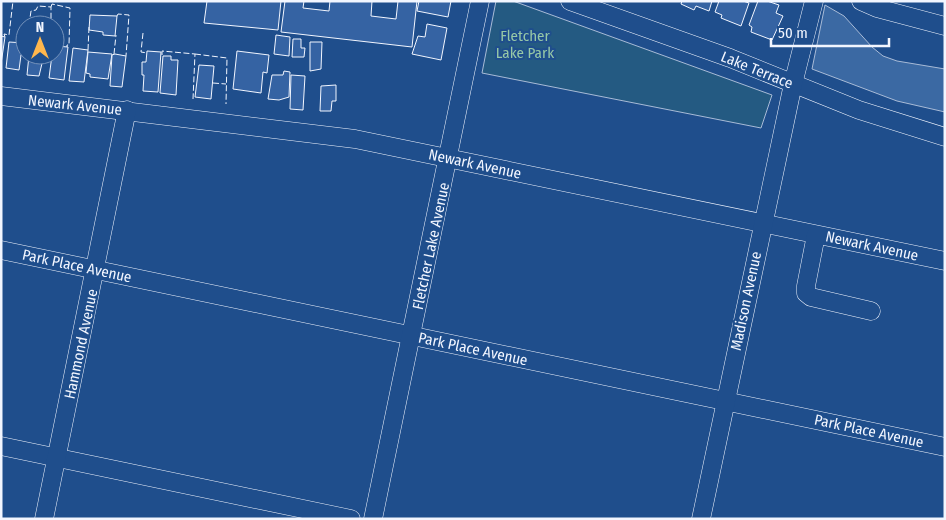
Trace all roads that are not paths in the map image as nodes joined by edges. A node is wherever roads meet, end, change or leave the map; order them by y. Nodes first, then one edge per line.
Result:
1 (480, 1) edge
2 (570, 1) edge
3 (814, 1) edge
4 (861, 1) edge
5 (945, 26) edge
6 (793, 84) junction
7 (1, 96) edge
8 (127, 110) junction
9 (945, 137) edge
10 (449, 158) junction
11 (763, 224) junction
12 (816, 235) junction
13 (1, 250) edge
14 (945, 261) edge
15 (96, 270) junction
16 (872, 311) dead end
17 (412, 336) junction
18 (725, 401) junction
19 (1, 446) edge
20 (945, 447) edge
21 (57, 457) junction
22 (44, 519) edge
23 (351, 519) edge
24 (373, 519) edge
25 (701, 519) edge

1 - 10 street, Fletcher Lake Avenue
2 - 6 street, Lake Terrace
3 - 6 street, Madison Avenue
4 - 5 street
6 - 9 street, Lake Terrace
6 - 11 street, Madison Avenue
7 - 8 street, Newark Avenue
8 - 10 street, Newark Avenue
8 - 15 street, Hammond Avenue
10 - 11 street, Newark Avenue
10 - 17 street, Fletcher Lake Avenue
11 - 12 street, Newark Avenue
11 - 18 street, Madison Avenue
12 - 14 street, Newark Avenue
12 - 16 street
13 - 15 street, Park Place Avenue
15 - 17 street, Park Place Avenue
15 - 21 street, Hammond Avenue
17 - 18 street, Park Place Avenue
17 - 24 street, Fletcher Lake Avenue
18 - 20 street, Park Place Avenue
18 - 25 street, Madison Avenue
19 - 21 street
21 - 22 street, Hammond Avenue
21 - 23 street

